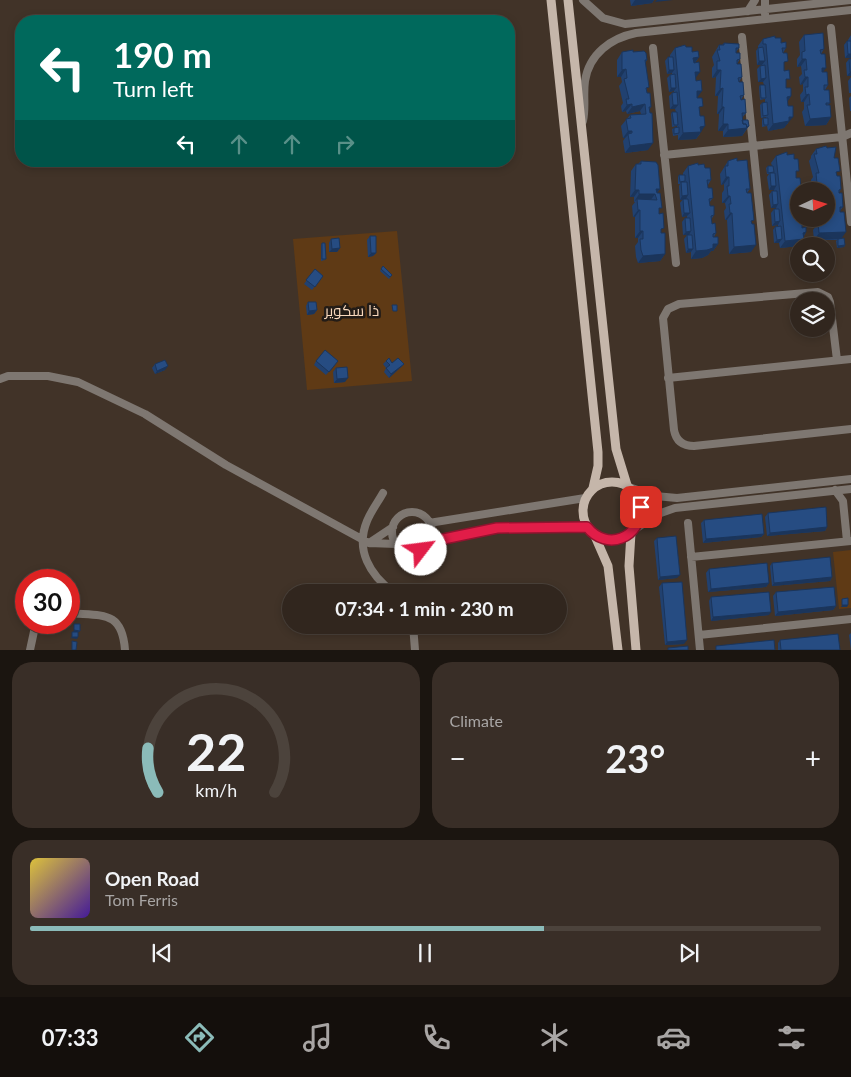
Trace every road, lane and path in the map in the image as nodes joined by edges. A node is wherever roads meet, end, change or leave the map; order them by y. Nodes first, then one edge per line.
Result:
1 (552, 0) edge
2 (568, 0) edge
3 (583, 0) edge
4 (755, 0) edge
5 (765, 0) edge
6 (851, 0) edge
7 (766, 9) junction
8 (851, 10) edge
9 (748, 11) junction
10 (720, 23) junction
11 (831, 28) dead end
12 (742, 37) dead end
13 (653, 48) dead end
14 (581, 128) junction
15 (851, 133) edge
16 (842, 137) junction
17 (851, 140) edge
18 (753, 146) junction
19 (664, 155) junction
20 (851, 222) edge
21 (764, 254) dead end
22 (676, 263) dead end
23 (851, 359) edge
24 (837, 360) junction
25 (668, 378) junction
26 (0, 379) edge
27 (851, 429) edge
28 (851, 479) edge
29 (628, 486) junction
30 (593, 488) junction
31 (851, 489) edge
32 (835, 490) junction
33 (383, 493) dead end
34 (586, 498) junction
35 (429, 523) junction
36 (688, 523) dead end
37 (393, 527) junction
38 (590, 530) junction
39 (632, 532) junction
40 (849, 541) edge
41 (366, 542) junction
42 (429, 542) junction
43 (396, 544) junction
44 (691, 558) junction
45 (383, 584) edge
46 (80, 614) edge
47 (851, 619) edge
48 (31, 634) edge
49 (33, 634) edge
50 (414, 634) edge
51 (699, 635) junction
52 (30, 649) edge
53 (123, 650) edge
54 (415, 650) edge
55 (618, 650) edge
56 (636, 650) edge
57 (700, 650) edge

1 - 30 main road
2 - 14 main road
3 - 9 street
4 - 9 street
5 - 7 street
6 - 7 street
7 - 9 street
7 - 10 street
8 - 10 street
10 - 14 street
11 - 16 street
12 - 18 street
13 - 19 street
14 - 29 main road
15 - 16 street
16 - 17 street
16 - 18 street
16 - 20 street
18 - 19 street
18 - 21 street
19 - 22 street
23 - 24 street
24 - 25 street
24 - 25 street
25 - 27 street
26 - 41 street
28 - 29 street
29 - 30 main road
29 - 39 main road
30 - 34 main road
31 - 32 street
32 - 39 street
32 - 40 street
33 - 41 street
34 - 35 street
34 - 38 main road
35 - 37 street
35 - 42 street
36 - 44 street
37 - 41 street
37 - 43 street
38 - 39 main road
38 - 42 street
38 - 55 main road
39 - 56 main road
40 - 44 street
41 - 43 street
41 - 45 street
42 - 43 street
44 - 51 street
46 - 53 street
47 - 51 street
48 - 52 street
49 - 52 street
50 - 54 street
51 - 57 street

